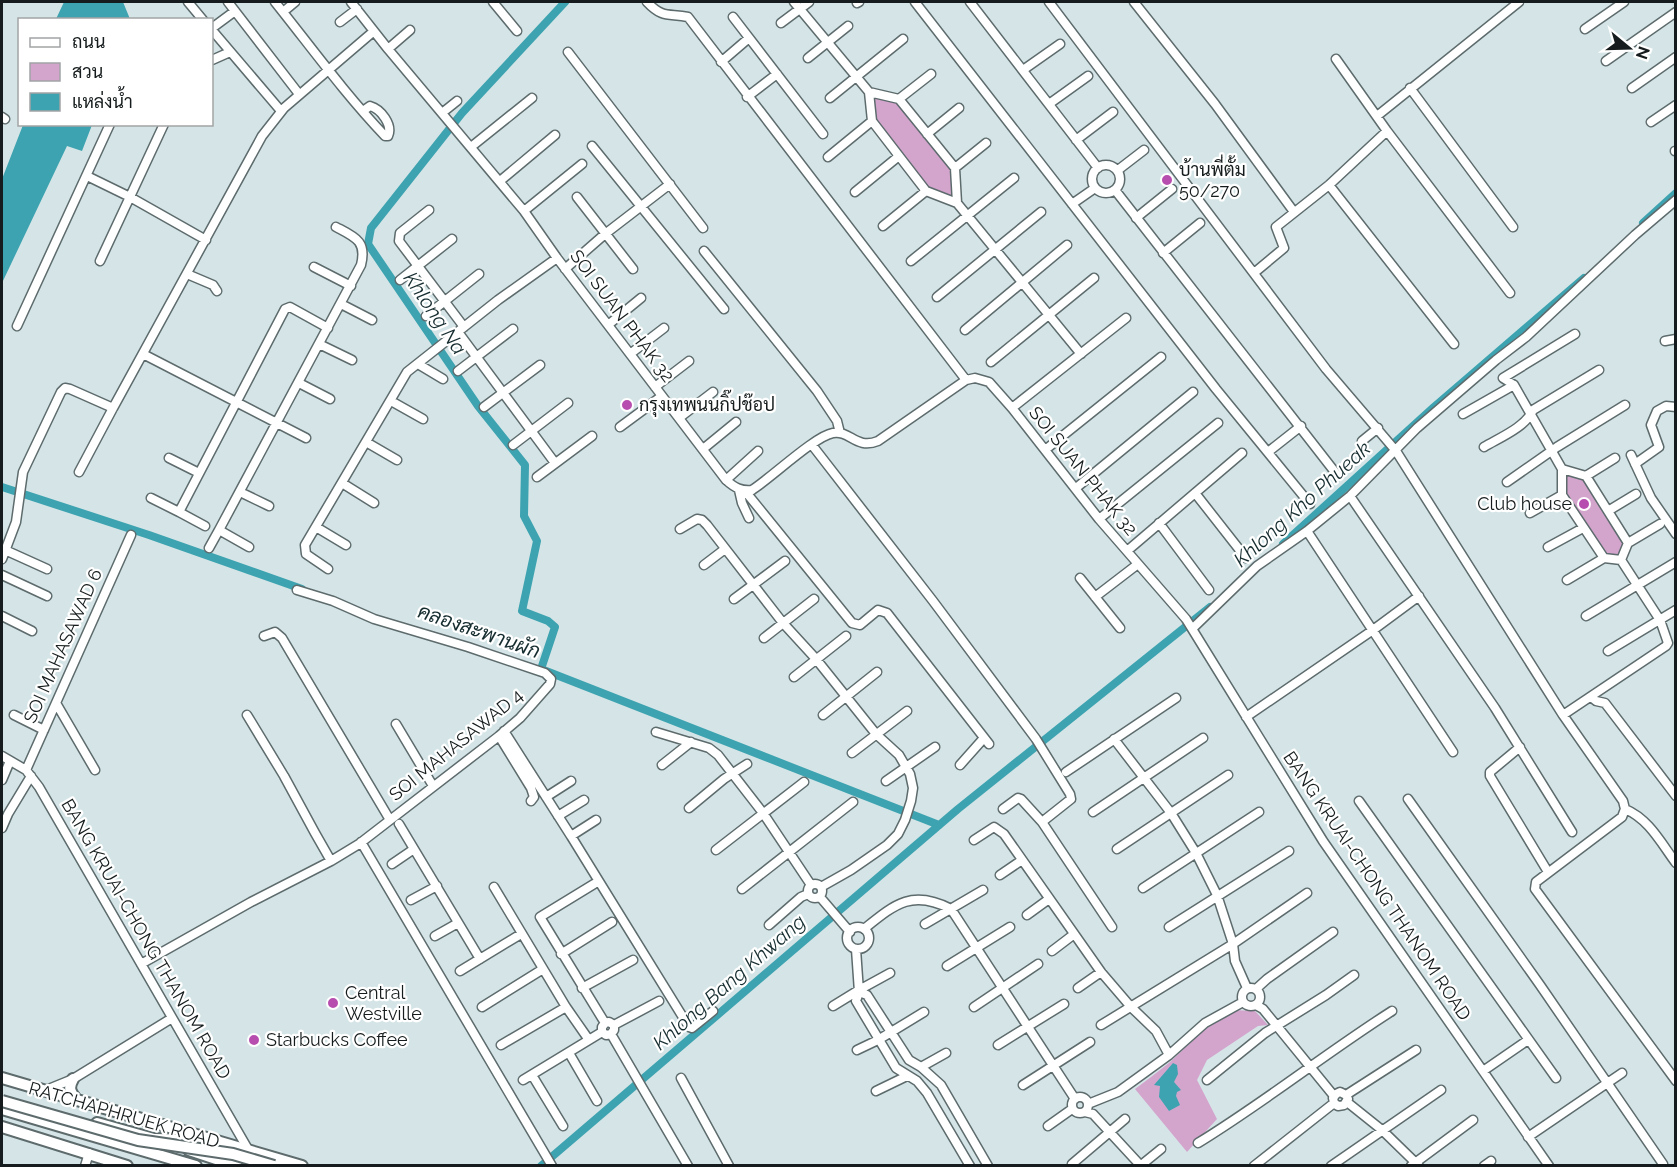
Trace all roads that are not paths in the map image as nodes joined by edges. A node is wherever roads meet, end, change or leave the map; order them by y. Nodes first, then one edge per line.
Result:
1 (188, 2) edge
2 (228, 2) edge
3 (275, 2) edge
4 (295, 2) edge
5 (493, 2) edge
6 (647, 2) edge
7 (808, 2) edge
8 (915, 2) edge
9 (970, 2) edge
10 (1050, 2) edge
11 (1134, 2) edge
12 (1519, 2) edge
13 (1624, 2) edge
14 (354, 5) edge
15 (797, 5) edge
16 (235, 11) junction
17 (283, 12) junction
18 (1676, 12) edge
19 (733, 17) dead end
20 (201, 18) edge
21 (340, 22) dead end
22 (781, 23) dead end
23 (848, 26) dead end
24 (213, 28) edge
25 (1585, 29) dead end
26 (213, 30) edge
27 (410, 30) dead end
28 (374, 31) junction
29 (517, 31) dead end
30 (749, 38) junction
31 (903, 39) dead end
32 (828, 42) junction
33 (1060, 44) dead end
34 (388, 49) junction
35 (230, 52) junction
36 (568, 52) dead end
37 (1676, 57) edge
38 (808, 58) dead end
39 (1336, 59) dead end
40 (213, 60) edge
41 (1606, 61) dead end
42 (720, 62) junction
43 (328, 69) junction
44 (1023, 70) junction
45 (777, 74) junction
46 (931, 74) dead end
47 (1088, 76) dead end
48 (856, 77) junction
49 (1410, 88) junction
50 (1632, 88) dead end
51 (869, 92) junction
52 (299, 94) junction
53 (747, 97) junction
54 (532, 98) dead end
55 (830, 98) dead end
56 (899, 99) junction
57 (457, 101) dead end
58 (1049, 104) junction
59 (1676, 105) edge
60 (959, 108) dead end
61 (280, 111) junction
62 (363, 111) dead end
63 (1113, 112) dead end
64 (442, 113) junction
65 (1377, 116) junction
66 (872, 121) junction
67 (1651, 122) dead end
68 (109, 126) edge
69 (163, 126) edge
70 (1387, 130) junction
71 (823, 134) dead end
72 (927, 134) junction
73 (555, 135) dead end
74 (1076, 140) junction
75 (986, 143) dead end
76 (592, 146) dead end
77 (471, 147) junction
78 (1144, 150) dead end
79 (899, 156) junction
80 (828, 157) dead end
81 (582, 165) dead end
82 (955, 168) junction
83 (1098, 168) junction
84 (1118, 170) junction
85 (87, 176) junction
86 (1014, 178) dead end
87 (500, 181) junction
88 (670, 184) junction
89 (1329, 185) junction
90 (1095, 188) junction
91 (1172, 189) dead end
92 (1115, 190) junction
93 (926, 191) junction
94 (855, 192) dead end
95 (130, 197) junction
96 (578, 197) dead end
97 (1676, 200) edge
98 (957, 203) junction
99 (1072, 204) junction
100 (641, 206) junction
101 (429, 210) dead end
102 (524, 211) junction
103 (1041, 212) dead end
104 (1294, 212) junction
105 (967, 216) junction
106 (1136, 218) junction
107 (1200, 223) dead end
108 (883, 226) dead end
109 (1513, 226) dead end
110 (336, 227) dead end
111 (704, 228) dead end
112 (605, 234) junction
113 (452, 239) dead end
114 (206, 240) junction
115 (1067, 245) dead end
116 (996, 250) junction
117 (704, 251) dead end
118 (1163, 253) junction
119 (557, 258) junction
120 (100, 261) dead end
121 (911, 261) dead end
122 (418, 266) junction
123 (314, 267) dead end
124 (565, 268) junction
125 (633, 269) dead end
126 (1254, 273) junction
127 (187, 274) junction
128 (479, 274) dead end
129 (1094, 278) dead end
130 (399, 280) dead end
131 (1023, 282) junction
132 (351, 286) junction
133 (217, 291) dead end
134 (1510, 293) dead end
135 (937, 297) dead end
136 (641, 298) dead end
137 (444, 302) junction
138 (341, 304) junction
139 (724, 309) dead end
140 (1049, 315) junction
141 (426, 316) dead end
142 (1126, 318) dead end
143 (372, 320) dead end
144 (608, 325) junction
145 (17, 326) dead end
146 (328, 328) junction
147 (664, 328) dead end
148 (513, 329) dead end
149 (461, 330) junction
150 (965, 330) dead end
151 (1575, 334) dead end
152 (1676, 339) edge
153 (1665, 341) dead end
154 (319, 344) junction
155 (1454, 344) dead end
156 (143, 354) junction
157 (630, 354) junction
158 (1081, 354) junction
159 (476, 357) junction
160 (1161, 357) dead end
161 (352, 360) dead end
162 (689, 361) dead end
163 (991, 362) dead end
164 (418, 364) junction
165 (540, 365) dead end
166 (1599, 370) dead end
167 (458, 371) dead end
168 (443, 379) dead end
169 (966, 380) junction
170 (299, 383) junction
171 (1514, 385) junction
172 (655, 387) junction
173 (713, 392) dead end
174 (1193, 392) dead end
175 (503, 393) junction
176 (662, 396) junction
177 (330, 399) dead end
178 (391, 401) junction
179 (236, 402) junction
180 (568, 403) dead end
181 (1625, 405) dead end
182 (484, 407) dead end
183 (1676, 407) edge
184 (113, 408) junction
185 (1012, 408) junction
186 (1463, 414) dead end
187 (1531, 415) junction
188 (423, 418) dead end
189 (679, 418) junction
190 (736, 422) dead end
191 (278, 423) junction
192 (1218, 423) dead end
193 (1301, 426) junction
194 (620, 428) dead end
195 (1378, 428) junction
196 (531, 431) junction
197 (840, 433) junction
198 (592, 436) dead end
199 (306, 438) dead end
200 (1362, 441) dead end
201 (366, 442) junction
202 (513, 445) dead end
203 (812, 445) junction
204 (1393, 447) junction
205 (1484, 447) dead end
206 (703, 449) junction
207 (1045, 450) junction
208 (758, 451) dead end
209 (1268, 452) junction
210 (1552, 452) junction
211 (1242, 453) dead end
212 (1631, 456) dead end
213 (169, 458) dead end
214 (1615, 458) dead end
215 (397, 460) dead end
216 (555, 463) junction
217 (1635, 464) junction
218 (1562, 469) junction
219 (79, 472) dead end
220 (199, 473) junction
221 (1338, 476) dead end
222 (1586, 476) junction
223 (537, 477) dead end
224 (726, 480) junction
225 (1507, 482) dead end
226 (342, 483) junction
227 (1076, 488) junction
228 (742, 490) junction
229 (240, 492) junction
230 (1195, 493) junction
231 (1636, 494) dead end
232 (1562, 495) junction
233 (1350, 496) junction
234 (151, 498) dead end
235 (374, 503) dead end
236 (1310, 504) dead end
237 (269, 506) dead end
238 (1608, 511) junction
239 (179, 512) junction
240 (1530, 513) dead end
241 (749, 519) dead end
242 (1099, 519) junction
243 (1159, 524) junction
244 (1660, 524) dead end
245 (205, 526) dead end
246 (316, 527) junction
247 (1583, 528) junction
248 (680, 529) dead end
249 (219, 530) junction
250 (1307, 531) junction
251 (1676, 534) edge
252 (131, 535) dead end
253 (1628, 543) junction
254 (346, 545) dead end
255 (249, 547) dead end
256 (1548, 547) dead end
257 (209, 548) dead end
258 (725, 549) junction
259 (1127, 551) junction
260 (3, 554) edge
261 (1246, 558) dead end
262 (1604, 558) junction
263 (1620, 560) junction
264 (785, 561) dead end
265 (1676, 562) edge
266 (1138, 564) junction
267 (704, 565) dead end
268 (47, 569) dead end
269 (328, 569) dead end
270 (2, 575) edge
271 (1080, 578) dead end
272 (1567, 580) dead end
273 (753, 585) junction
274 (1638, 585) junction
275 (297, 590) dead end
276 (1209, 590) dead end
277 (47, 596) dead end
278 (1419, 596) junction
279 (1095, 597) junction
280 (814, 598) dead end
281 (734, 599) dead end
282 (1676, 610) edge
283 (2, 616) edge
284 (1586, 616) dead end
285 (1660, 620) junction
286 (783, 623) junction
287 (1190, 624) junction
288 (1120, 628) dead end
289 (1373, 630) junction
290 (32, 631) dead end
291 (264, 636) dead end
292 (846, 636) dead end
293 (764, 638) dead end
294 (1608, 651) dead end
295 (816, 659) junction
296 (878, 672) dead end
297 (794, 677) dead end
298 (845, 697) junction
299 (1591, 697) junction
300 (1176, 698) dead end
301 (56, 703) junction
302 (907, 711) dead end
303 (14, 714) dead end
304 (247, 715) dead end
305 (824, 715) dead end
306 (1563, 715) junction
307 (1246, 717) junction
308 (396, 724) dead end
309 (44, 730) junction
310 (656, 732) dead end
311 (502, 734) junction
312 (876, 734) junction
313 (1203, 738) dead end
314 (1114, 739) junction
315 (691, 742) junction
316 (934, 747) dead end
317 (1520, 747) junction
318 (1453, 752) dead end
319 (852, 753) dead end
320 (2, 756) edge
321 (10, 761) junction
322 (747, 764) dead end
323 (662, 765) dead end
324 (960, 765) dead end
325 (907, 768) junction
326 (95, 770) dead end
327 (1066, 772) dead end
328 (28, 773) junction
329 (732, 774) junction
330 (1228, 775) dead end
331 (1144, 778) junction
332 (2, 780) edge
333 (571, 781) dead end
334 (886, 781) dead end
335 (804, 782) dead end
336 (433, 786) junction
337 (1676, 796) edge
338 (546, 797) junction
339 (584, 800) dead end
340 (1408, 800) dead end
341 (531, 801) dead end
342 (1359, 801) dead end
343 (854, 802) dead end
344 (689, 808) dead end
345 (1003, 809) dead end
346 (1625, 809) junction
347 (1093, 812) dead end
348 (1259, 812) dead end
349 (763, 813) junction
350 (1171, 813) junction
351 (558, 816) junction
352 (596, 820) dead end
353 (394, 822) junction
354 (1042, 822) junction
355 (2, 828) edge
356 (1572, 832) dead end
357 (571, 836) junction
358 (974, 840) dead end
359 (361, 842) junction
360 (414, 849) junction
361 (1117, 849) dead end
362 (716, 850) dead end
363 (789, 850) junction
364 (1289, 851) dead end
365 (1196, 853) junction
366 (1022, 860) junction
367 (332, 861) junction
368 (1676, 863) edge
369 (392, 864) dead end
370 (1548, 872) junction
371 (1000, 875) dead end
372 (594, 884) dead end
373 (437, 886) junction
374 (494, 887) dead end
375 (821, 887) junction
376 (1143, 888) dead end
377 (742, 889) dead end
378 (809, 890) junction
379 (983, 890) dead end
380 (1307, 893) dead end
381 (1217, 895) junction
382 (820, 897) junction
383 (1048, 899) junction
384 (411, 900) dead end
385 (951, 909) junction
386 (1027, 915) dead end
387 (612, 922) dead end
388 (458, 923) junction
389 (925, 924) dead end
390 (769, 925) dead end
391 (1010, 927) dead end
392 (1112, 927) dead end
393 (1168, 927) dead end
394 (864, 929) junction
395 (850, 932) junction
396 (1333, 932) dead end
397 (521, 934) junction
398 (1073, 935) junction
399 (435, 936) dead end
400 (1233, 944) junction
401 (856, 949) junction
402 (976, 950) junction
403 (1052, 951) dead end
404 (561, 954) junction
405 (480, 959) junction
406 (633, 960) dead end
407 (141, 964) junction
408 (1038, 964) dead end
409 (947, 966) dead end
410 (543, 969) junction
411 (460, 970) dead end
412 (1101, 972) junction
413 (890, 974) dead end
414 (1354, 975) dead end
415 (582, 988) junction
416 (1002, 988) junction
417 (1078, 988) dead end
418 (1251, 989) junction
419 (859, 991) junction
420 (659, 1001) dead end
421 (1243, 1002) junction
422 (1064, 1004) dead end
423 (1256, 1005) junction
424 (482, 1006) dead end
425 (566, 1006) junction
426 (833, 1006) dead end
427 (1131, 1006) junction
428 (974, 1007) dead end
429 (713, 1011) dead end
430 (1392, 1011) dead end
431 (924, 1012) dead end
432 (172, 1018) junction
433 (1101, 1025) dead end
434 (1276, 1025) junction
435 (1028, 1027) junction
436 (608, 1029) junction
437 (891, 1033) junction
438 (589, 1040) junction
439 (878, 1040) junction
440 (1528, 1040) junction
441 (1090, 1042) dead end
442 (501, 1045) dead end
443 (998, 1045) dead end
444 (857, 1050) dead end
445 (1416, 1050) dead end
446 (568, 1053) junction
447 (946, 1053) dead end
448 (1169, 1054) junction
449 (1053, 1066) junction
450 (921, 1067) junction
451 (1310, 1067) junction
452 (1483, 1071) junction
453 (1622, 1073) dead end
454 (532, 1075) junction
455 (907, 1076) junction
456 (2, 1078) edge
457 (73, 1078) junction
458 (681, 1078) dead end
459 (1556, 1078) dead end
460 (523, 1080) dead end
461 (1208, 1080) dead end
462 (1676, 1081) edge
463 (1607, 1083) junction
464 (1023, 1085) dead end
465 (46, 1090) junction
466 (1441, 1090) dead end
467 (876, 1091) dead end
468 (2, 1096) edge
469 (1075, 1098) junction
470 (1347, 1098) junction
471 (77, 1099) junction
472 (1334, 1100) junction
473 (2, 1101) edge
474 (597, 1101) dead end
475 (1087, 1108) junction
476 (2, 1109) edge
477 (1072, 1109) junction
478 (2, 1114) edge
479 (1125, 1119) dead end
480 (1473, 1120) dead end
481 (563, 1126) dead end
482 (1048, 1126) dead end
483 (3, 1130) edge
484 (1382, 1130) junction
485 (1109, 1133) junction
486 (1528, 1137) junction
487 (154, 1139) junction
488 (214, 1140) junction
489 (1198, 1143) dead end
490 (1161, 1149) dead end
491 (249, 1150) junction
492 (89, 1153) junction
493 (1072, 1164) edge
494 (1416, 1164) edge
495 (1664, 1164) edge
496 (124, 1165) edge
497 (1140, 1165) edge
498 (85, 1166) edge
499 (181, 1166) edge
500 (196, 1166) edge
501 (237, 1166) edge
502 (274, 1166) edge
503 (302, 1166) edge
504 (552, 1166) edge
505 (688, 1166) edge
506 (729, 1166) edge
507 (970, 1166) edge
508 (988, 1166) edge
509 (1254, 1166) edge
510 (1331, 1166) edge
511 (1549, 1166) edge

1 - 20 street
2 - 16 street
3 - 17 street
4 - 17 street
5 - 29 street
6 - 42 street
7 - 15 street
8 - 99 street
9 - 44 street
10 - 126 street
11 - 104 street
12 - 49 street
13 - 25 street
14 - 21 street
14 - 28 street, SOI SUAN PHAK 32
15 - 22 street
15 - 32 street
16 - 24 street
16 - 52 street
17 - 43 street
18 - 41 street
19 - 30 street
23 - 32 street
26 - 35 street
27 - 34 street
28 - 34 street, SOI SUAN PHAK 32
28 - 43 street
30 - 42 street
30 - 45 street
31 - 48 street
32 - 38 street
32 - 48 street
33 - 44 street
34 - 64 street, SOI SUAN PHAK 32
35 - 40 street
35 - 61 street
36 - 88 street
37 - 50 street
39 - 65 street
42 - 53 street
43 - 52 street
43 - 62 street
44 - 58 street
45 - 53 street
45 - 71 street
46 - 56 street
47 - 58 street
48 - 51 street
48 - 55 street
49 - 65 street
49 - 109 street
51 - 56 street
51 - 66 street
52 - 61 street
53 - 169 street
54 - 77 street
56 - 72 street
57 - 64 street
58 - 74 street
59 - 67 street
60 - 72 street
61 - 114 street
63 - 74 street
64 - 77 street, SOI SUAN PHAK 32
65 - 70 street
66 - 79 street
66 - 80 street
68 - 85 street
69 - 95 street
70 - 89 street
70 - 134 street
72 - 82 street
73 - 87 street
74 - 83 street
75 - 82 street
76 - 100 street
77 - 87 street, SOI SUAN PHAK 32
78 - 84 street
79 - 93 street
79 - 94 street
81 - 102 street
82 - 98 street
83 - 84 street
83 - 90 street
84 - 92 street
85 - 95 street
85 - 145 street
86 - 105 street
87 - 102 street, SOI SUAN PHAK 32
88 - 100 street
88 - 111 street
89 - 104 street
89 - 155 street
90 - 92 street
90 - 99 street
91 - 106 street
92 - 106 street
93 - 98 street
93 - 108 street
95 - 114 street
95 - 120 street
96 - 112 street
97 - 204 street
98 - 105 street
99 - 209 street
100 - 112 street
100 - 139 street
101 - 122 street
102 - 119 street, SOI SUAN PHAK 32
103 - 116 street
104 - 126 street
105 - 116 street
105 - 121 street
106 - 118 street
107 - 118 street
110 - 132 street
112 - 124 street
112 - 125 street
113 - 122 street
114 - 127 street
115 - 131 street
116 - 131 street
116 - 135 street
117 - 197 street
118 - 193 street
119 - 124 street, SOI SUAN PHAK 32
119 - 149 street
122 - 130 street
122 - 137 street
123 - 132 street
124 - 144 street, SOI SUAN PHAK 32
126 - 195 street
127 - 133 street
127 - 156 street
128 - 137 street
129 - 140 street
131 - 140 street
131 - 150 street
132 - 138 street
136 - 144 street
137 - 141 street
137 - 149 street
138 - 143 street
138 - 146 street
140 - 158 street
140 - 163 street
142 - 158 street
144 - 157 street, SOI SUAN PHAK 32
146 - 154 street
146 - 179 street
147 - 157 street
148 - 159 street
149 - 159 street
149 - 164 street
151 - 171 street
152 - 153 street
154 - 161 street
154 - 170 street
156 - 179 street
156 - 184 street
157 - 172 street, SOI SUAN PHAK 32
158 - 185 street
159 - 167 street
159 - 175 street
160 - 207 street
162 - 172 street
164 - 168 street
164 - 178 street
165 - 175 street
166 - 187 street
169 - 185 street, SOI SUAN PHAK 32
169 - 197 street
170 - 177 street
170 - 191 street
171 - 186 street
171 - 187 street
172 - 176 street, SOI SUAN PHAK 32
173 - 189 street
174 - 227 street
175 - 182 street
175 - 196 street
176 - 189 street, SOI SUAN PHAK 32
176 - 194 street
178 - 188 street
178 - 201 street
179 - 191 street
179 - 220 street
180 - 196 street
181 - 210 street
183 - 217 street
184 - 219 street
184 - 260 street
185 - 207 street, SOI SUAN PHAK 32
187 - 205 street
187 - 210 street
189 - 206 street, SOI SUAN PHAK 32
190 - 206 street
191 - 199 street
191 - 229 street
192 - 242 street
193 - 209 street
193 - 221 street
195 - 200 street
195 - 204 street
196 - 202 street
196 - 216 street
197 - 203 street
198 - 216 street
201 - 215 street
201 - 226 street
203 - 228 street
203 - 354 street
204 - 233 street
204 - 306 street
206 - 224 street, SOI SUAN PHAK 32
207 - 227 street, SOI SUAN PHAK 32
208 - 224 street
209 - 236 street
210 - 218 street
210 - 225 street
211 - 230 street
212 - 217 street
213 - 220 street
214 - 222 street
216 - 223 street
217 - 251 street
218 - 222 street
218 - 232 street
220 - 239 street
222 - 238 street
224 - 228 street, SOI SUAN PHAK 32
226 - 235 street
226 - 246 street
227 - 242 street, SOI SUAN PHAK 32
228 - 241 street
228 - 324 street, SOI SUAN PHAK 32
229 - 237 street
229 - 249 street
230 - 243 street
230 - 261 street
231 - 238 street
232 - 240 street
232 - 247 street
233 - 250 street
233 - 278 street
234 - 239 street
238 - 253 street
239 - 245 street
242 - 259 street, SOI SUAN PHAK 32
243 - 259 street
243 - 276 street
244 - 253 street
246 - 254 street
246 - 269 street
247 - 256 street
247 - 262 street
248 - 258 street
249 - 255 street
249 - 257 street
250 - 287 street
250 - 289 street
252 - 301 street, SOI MAHASAWAD 6
253 - 263 street
258 - 267 street
258 - 273 street
259 - 266 street, SOI SUAN PHAK 32
260 - 268 street
262 - 263 street
262 - 272 street
263 - 274 street
264 - 273 street
265 - 274 street
266 - 279 street
266 - 287 street, SOI SUAN PHAK 32
270 - 277 street
271 - 279 street
273 - 281 street
273 - 286 street
274 - 284 street
274 - 285 street
275 - 311 street, SOI MAHASAWAD 4
278 - 289 street
278 - 317 street
279 - 288 street
280 - 286 street
282 - 285 street
283 - 290 street
285 - 294 street
285 - 299 street
286 - 293 street
286 - 295 street
287 - 307 street, BANG KRUAI-CHONG THANOM ROAD
289 - 307 street
289 - 318 street
291 - 353 street
292 - 295 street
295 - 297 street
295 - 298 street
296 - 298 street
298 - 305 street
298 - 312 street
299 - 306 street
299 - 337 street
300 - 314 street
301 - 309 street, SOI MAHASAWAD 6
301 - 326 street
302 - 312 street
303 - 309 street
304 - 367 street
306 - 346 street
307 - 452 street, BANG KRUAI-CHONG THANOM ROAD
308 - 336 street
309 - 328 street, SOI MAHASAWAD 6
310 - 315 street
311 - 336 street, SOI MAHASAWAD 4
311 - 338 street
311 - 341 street
312 - 319 street
312 - 325 street
313 - 331 street
314 - 327 street
314 - 331 street
315 - 323 street
315 - 329 street
316 - 325 street
317 - 356 street
317 - 370 street
320 - 321 street
321 - 328 street
321 - 332 street
322 - 329 street
325 - 334 street
325 - 375 street
328 - 355 street, SOI MAHASAWAD 6
328 - 407 street, BANG KRUAI-CHONG THANOM ROAD
329 - 344 street
329 - 349 street
330 - 350 street
331 - 347 street
331 - 350 street
333 - 338 street
335 - 349 street
336 - 353 street, SOI MAHASAWAD 4
338 - 351 street
339 - 351 street
340 - 463 street
342 - 440 street
343 - 363 street
345 - 354 street
346 - 368 street
346 - 370 street
348 - 365 street
349 - 362 street
349 - 363 street
350 - 361 street
350 - 365 street
351 - 357 street
352 - 357 street
353 - 359 street, SOI MAHASAWAD 4
353 - 360 street
354 - 392 street
357 - 429 street
358 - 366 street
359 - 367 street, SOI MAHASAWAD 4
359 - 504 street
360 - 369 street
360 - 373 street
363 - 377 street
363 - 378 street
364 - 381 street
365 - 376 street
365 - 381 street
366 - 371 street
366 - 383 street
367 - 407 street, SOI MAHASAWAD 4
370 - 462 street
372 - 404 street
373 - 384 street
373 - 388 street
374 - 397 street
375 - 378 street
375 - 382 street
378 - 382 street
378 - 390 street
379 - 385 street
380 - 400 street
381 - 393 street
381 - 400 street
382 - 395 street
383 - 386 street
383 - 398 street
385 - 389 street
385 - 394 street
385 - 402 street
387 - 404 street
388 - 399 street
388 - 405 street
391 - 402 street
394 - 395 street
394 - 401 street
395 - 401 street
396 - 418 street
397 - 405 street
397 - 410 street
398 - 403 street
398 - 412 street
400 - 418 street
400 - 427 street
401 - 419 street
402 - 409 street
402 - 416 street
404 - 415 street
405 - 411 street
406 - 415 street
407 - 432 street, BANG KRUAI-CHONG THANOM ROAD
408 - 416 street
410 - 424 street
410 - 425 street
412 - 417 street
412 - 427 street
413 - 419 street
414 - 434 street
415 - 436 street
416 - 428 street
416 - 435 street
418 - 421 street
418 - 423 street
419 - 426 street
419 - 437 street
419 - 439 street
420 - 436 street
421 - 423 street
421 - 448 street
422 - 435 street
423 - 434 street
425 - 438 street
425 - 442 street
427 - 433 street
427 - 448 street
430 - 451 street
431 - 437 street
432 - 457 street
432 - 491 street, BANG KRUAI-CHONG THANOM ROAD
434 - 451 street
434 - 461 street
435 - 443 street
435 - 449 street
436 - 438 street
436 - 505 street
437 - 439 street
437 - 450 street
438 - 446 street
439 - 444 street
439 - 455 street
440 - 452 street
440 - 459 street
441 - 449 street
445 - 470 street
446 - 454 street
446 - 474 street
447 - 450 street
448 - 475 street
449 - 464 street
449 - 469 street
450 - 508 street
451 - 472 street
451 - 489 street
452 - 486 street, BANG KRUAI-CHONG THANOM ROAD
453 - 463 street
454 - 460 street
454 - 481 street
455 - 467 street
455 - 507 street
456 - 465 main road
457 - 465 street
457 - 471 main road
458 - 506 street
463 - 486 street
463 - 495 street
465 - 471 main road
466 - 484 street
468 - 487 main road, RATCHAPHRUEK ROAD
469 - 475 street
469 - 477 street
470 - 472 street
470 - 484 street
471 - 488 main road
472 - 509 street
473 - 502 main road, bridge
475 - 477 street
475 - 485 street
476 - 500 main road
477 - 482 street
478 - 499 main road, RATCHAPHRUEK ROAD
479 - 485 street
480 - 494 street
483 - 492 main road
484 - 494 street
484 - 510 street
485 - 493 street
485 - 497 street
486 - 511 street, BANG KRUAI-CHONG THANOM ROAD
487 - 488 main road
487 - 501 main road, RATCHAPHRUEK ROAD
488 - 491 main road
490 - 497 street
491 - 503 main road
492 - 496 main road
492 - 498 street

